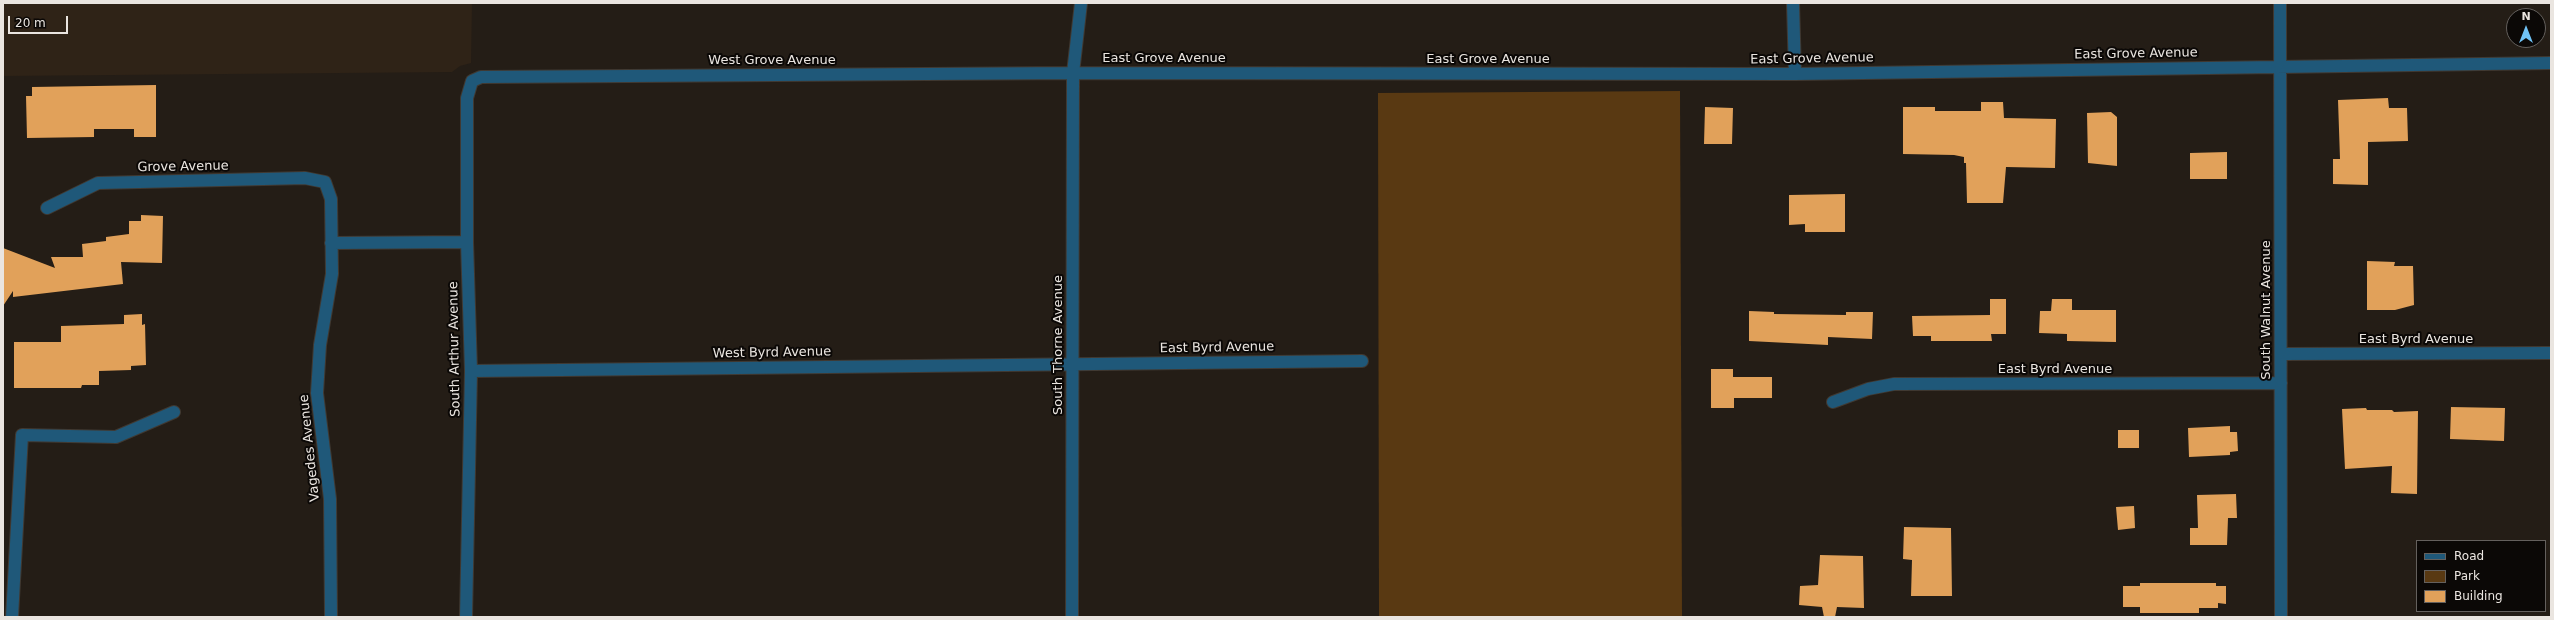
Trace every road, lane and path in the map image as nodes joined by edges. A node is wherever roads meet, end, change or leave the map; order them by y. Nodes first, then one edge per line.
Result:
1 (1081, 3) edge
2 (1793, 3) edge
3 (2280, 3) edge
4 (2551, 63) edge
5 (2280, 66) junction
6 (1073, 73) junction
7 (1795, 74) junction
8 (472, 81) joint
9 (325, 182) joint
10 (47, 208) dead end
11 (467, 242) junction
12 (331, 243) junction
13 (2281, 354) junction
14 (2551, 354) edge
15 (1362, 361) dead end
16 (1073, 364) junction
17 (471, 371) junction
18 (2281, 383) junction
19 (1833, 402) dead end
20 (174, 412) dead end
21 (12, 617) edge
22 (331, 617) edge
23 (466, 617) edge
24 (1072, 617) edge
25 (2281, 617) edge

1 - 6 street, South Thorne Avenue
2 - 7 street
3 - 5 street, South Walnut Avenue
4 - 5 street, East Grove Avenue
5 - 7 street, East Grove Avenue
5 - 13 street, South Walnut Avenue
6 - 7 street, East Grove Avenue
6 - 8 street, West Grove Avenue
6 - 16 street, South Thorne Avenue
8 - 11 street, South Arthur Avenue
9 - 10 street, Grove Avenue
9 - 12 street, Vagedes Avenue
11 - 12 street
11 - 17 street, South Arthur Avenue
12 - 22 street, Vagedes Avenue
13 - 14 street, East Byrd Avenue
13 - 18 street, South Walnut Avenue
15 - 16 street, East Byrd Avenue
16 - 17 street, West Byrd Avenue
16 - 24 street, South Thorne Avenue
17 - 23 street, South Arthur Avenue
18 - 19 street, East Byrd Avenue
18 - 25 street, South Walnut Avenue
20 - 21 street

